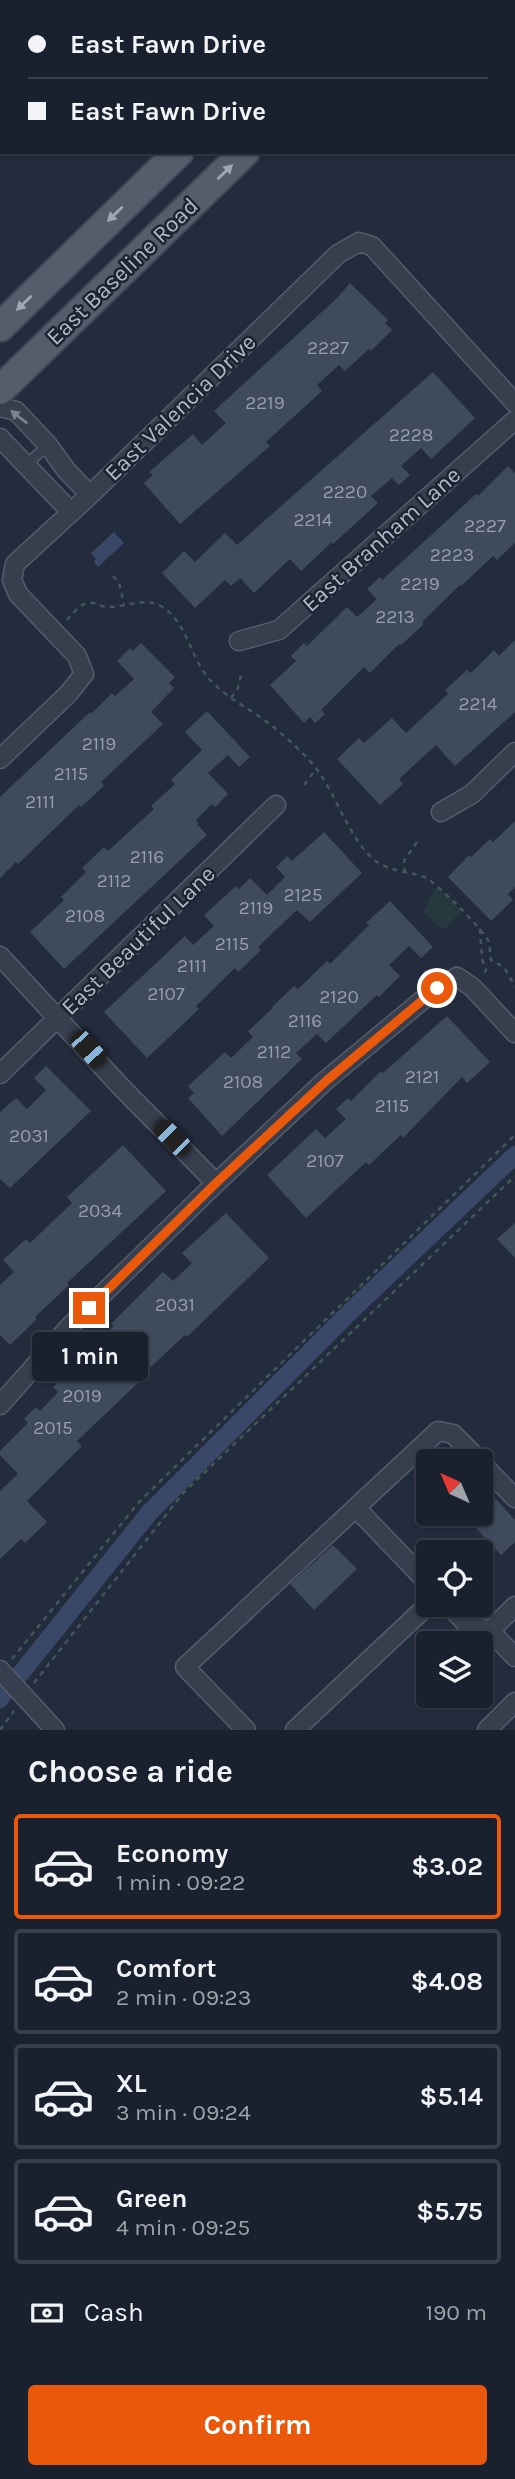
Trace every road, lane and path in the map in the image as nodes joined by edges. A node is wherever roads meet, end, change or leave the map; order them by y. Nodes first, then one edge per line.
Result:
1 (177, 154) edge
2 (243, 154) edge
3 (0, 327) edge
4 (0, 390) edge
5 (515, 403) edge
6 (0, 407) edge
7 (515, 420) edge
8 (0, 438) edge
9 (48, 445) junction
10 (26, 465) junction
11 (90, 495) junction
12 (71, 512) junction
13 (113, 576) dead end
14 (124, 604) junction
15 (55, 633) junction
16 (239, 641) dead end
17 (240, 676) dead end
18 (230, 698) junction
19 (515, 752) edge
20 (0, 759) edge
21 (316, 769) junction
22 (304, 785) dead end
23 (276, 805) dead end
24 (441, 813) dead end
25 (419, 839) dead end
26 (405, 873) junction
27 (480, 929) junction
28 (0, 956) edge
29 (482, 976) dead end
30 (515, 987) edge
31 (58, 1017) junction
32 (515, 1033) edge
33 (0, 1074) edge
34 (515, 1135) edge
35 (515, 1176) edge
36 (216, 1183) junction
37 (0, 1405) edge
38 (419, 1449) edge
39 (467, 1449) edge
40 (416, 1452) edge
41 (494, 1476) edge
42 (515, 1498) edge
43 (356, 1508) junction
44 (416, 1570) edge
45 (515, 1606) edge
46 (416, 1616) edge
47 (460, 1617) edge
48 (490, 1631) joint
49 (493, 1634) edge
50 (515, 1657) edge
51 (2, 1673) edge
52 (22, 1693) junction
53 (515, 1702) edge
54 (0, 1730) edge
55 (55, 1730) edge
56 (246, 1730) edge
57 (295, 1730) edge
58 (486, 1730) edge

1 -> 3 main road, East Baseline Road
4 -> 2 main road, East Baseline Road
5 - 11 street, East Valencia Drive
9 -> 6 street
7 - 16 street, East Branham Lane
8 - 10 street
9 - 10 lane
9 - 11 street
10 - 12 street
11 - 12 street, East Valencia Drive
12 - 15 street, East Valencia Drive
13 - 14 path
14 - 15 path
14 - 18 path
15 - 20 street
17 - 18 path
18 - 21 path
19 - 24 street
21 - 22 path
21 - 26 path
23 - 31 street, East Beautiful Lane
25 - 26 path
26 - 27 path
27 - 29 path
27 - 30 path
28 - 31 street
31 - 33 street, East Beautiful Lane
31 - 36 street
32 - 36 street
34 - 51 path
35 - 52 path
36 - 37 street
38 - 39 street
40 - 43 street
41 - 42 street
43 - 44 street
43 - 56 street
45 - 48 street
46 - 57 street
47 - 48 street
49 - 50 street
51 - 52 street
52 - 54 path
52 - 55 street
53 - 58 street

